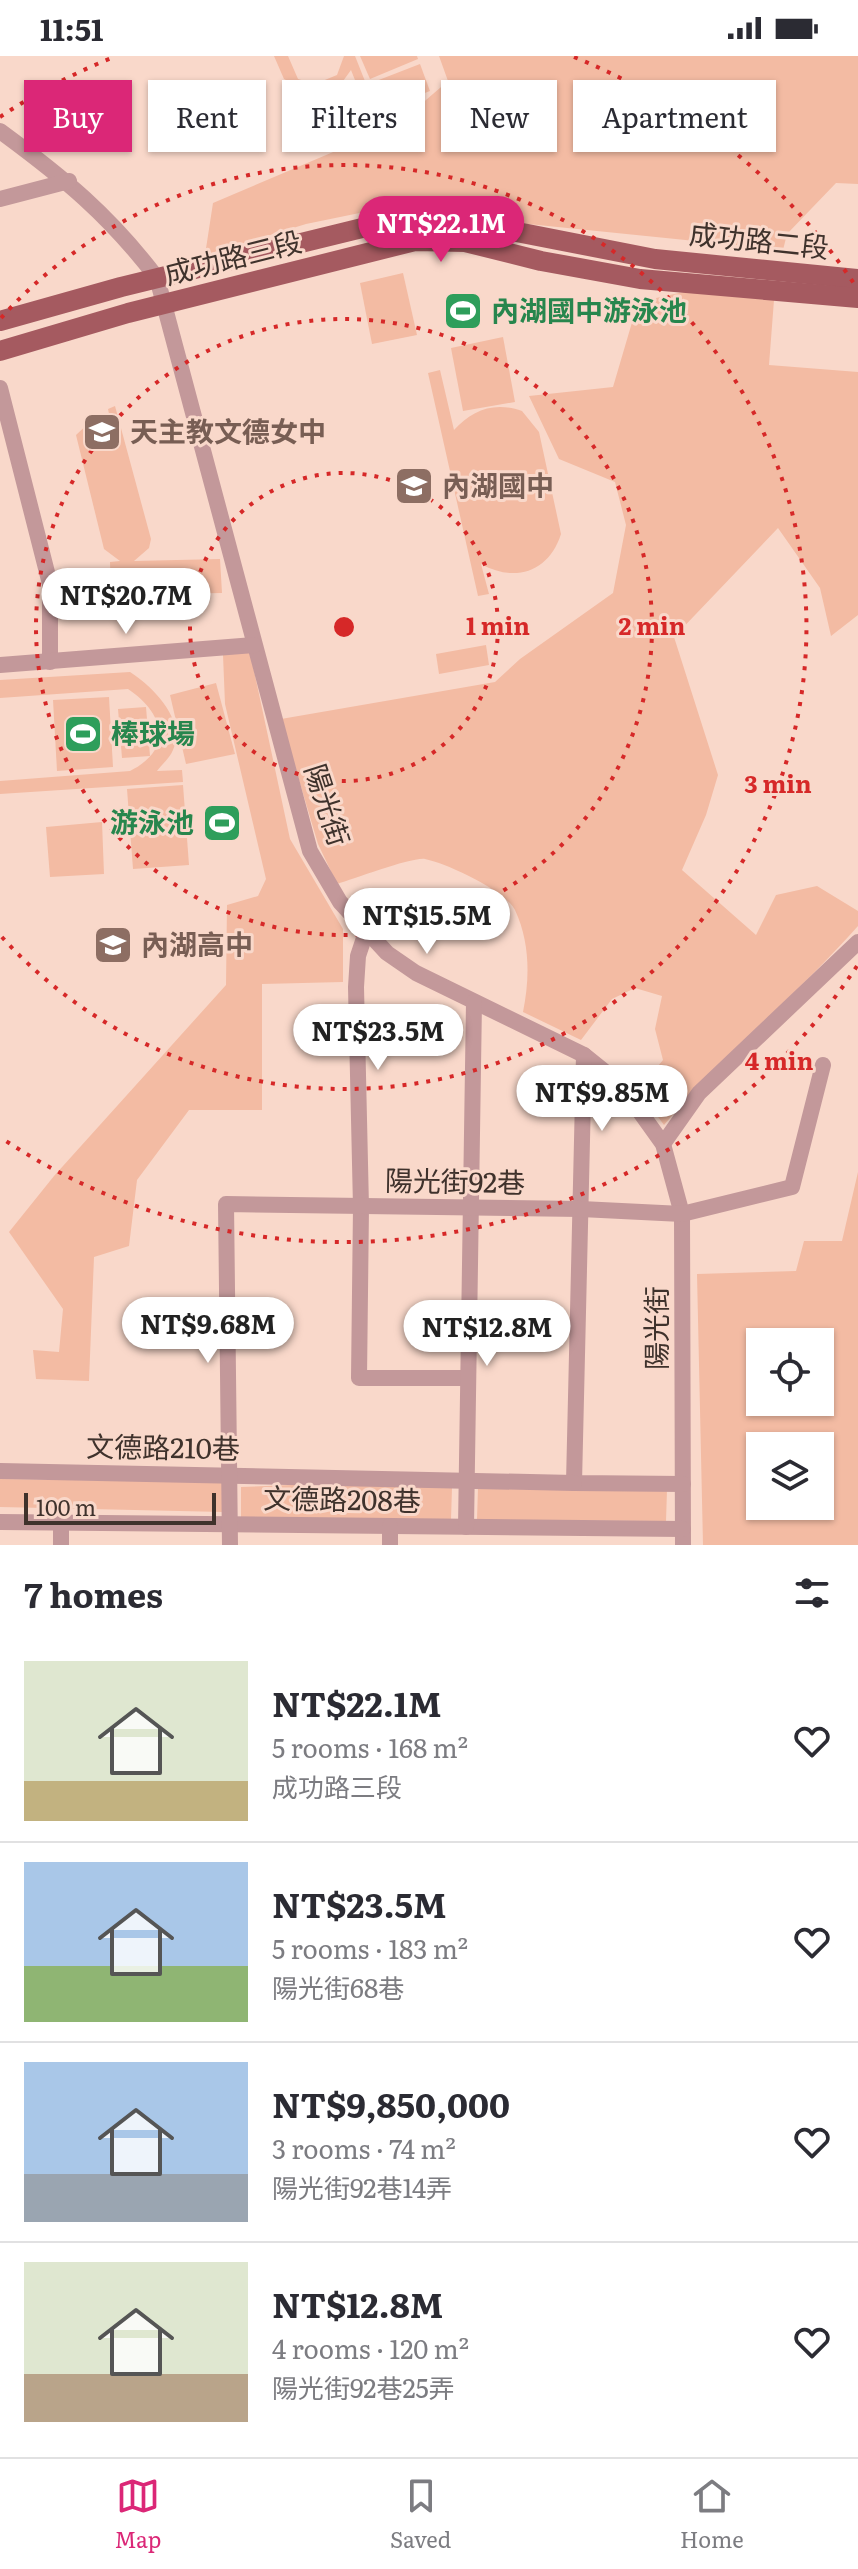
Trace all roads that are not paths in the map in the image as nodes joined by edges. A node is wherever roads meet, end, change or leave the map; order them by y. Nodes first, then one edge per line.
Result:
1 (0, 131) edge
2 (69, 181) junction
3 (0, 199) edge
4 (655, 259) joint
5 (157, 278) junction
6 (858, 279) edge
7 (718, 288) joint
8 (858, 298) edge
9 (165, 303) junction
10 (0, 321) edge
11 (0, 351) edge
12 (0, 388) edge
13 (2, 408) edge
14 (254, 645) junction
15 (50, 662) junction
16 (0, 665) edge
17 (366, 932) junction
18 (858, 942) edge
19 (474, 1002) junction
20 (584, 1055) junction
21 (823, 1065) dead end
22 (663, 1144) junction
23 (361, 1207) junction
24 (581, 1209) junction
25 (468, 1210) junction
26 (682, 1214) junction
27 (467, 1378) junction
28 (0, 1471) edge
29 (230, 1475) junction
30 (466, 1482) junction
31 (574, 1483) junction
32 (683, 1484) junction
33 (0, 1522) edge
34 (61, 1523) junction
35 (230, 1524) junction
36 (390, 1526) junction
37 (466, 1527) junction
38 (504, 1527) junction
39 (683, 1537) edge
40 (61, 1545) edge
41 (230, 1545) edge
42 (390, 1545) edge
43 (510, 1545) edge

1 - 2 street
2 - 3 street
2 - 5 street
4 - 5 main road, 成功路三段
4 - 6 main road, 成功路二段
5 - 9 street, 陽光街
5 - 10 main road, 成功路三段
7 - 8 main road, 成功路二段
7 - 9 main road, 成功路三段
9 - 11 main road, 成功路三段
9 - 14 street, 陽光街
12 - 13 street
13 - 15 street
14 - 15 street
14 - 17 street, 陽光街
15 - 16 street
17 - 19 street, 陽光街
17 - 23 street
18 - 22 street
19 - 20 street, 陽光街
19 - 25 street
20 - 22 street, 陽光街
20 - 24 street
21 - 26 street, 陽光街92巷
22 - 26 street, 陽光街
23 - 25 street, 陽光街92巷
23 - 27 street
23 - 29 street, 陽光街92巷
24 - 25 street, 陽光街92巷
24 - 26 street, 陽光街92巷
24 - 31 street
25 - 27 street
26 - 32 street, 陽光街
27 - 30 street
28 - 29 street, 文德路210巷
29 - 30 street, 文德路210巷
29 - 35 street
30 - 31 street, 文德路210巷
30 - 37 street
31 - 32 street, 文德路210巷
32 - 39 street, 陽光街
33 - 34 street, 文德路208巷
34 - 35 street, 文德路208巷
34 - 40 street
35 - 36 street, 文德路208巷
35 - 41 street
36 - 37 street, 文德路208巷
36 - 42 street
37 - 38 street, 文德路208巷
38 - 39 street, 文德路208巷
38 - 43 street

